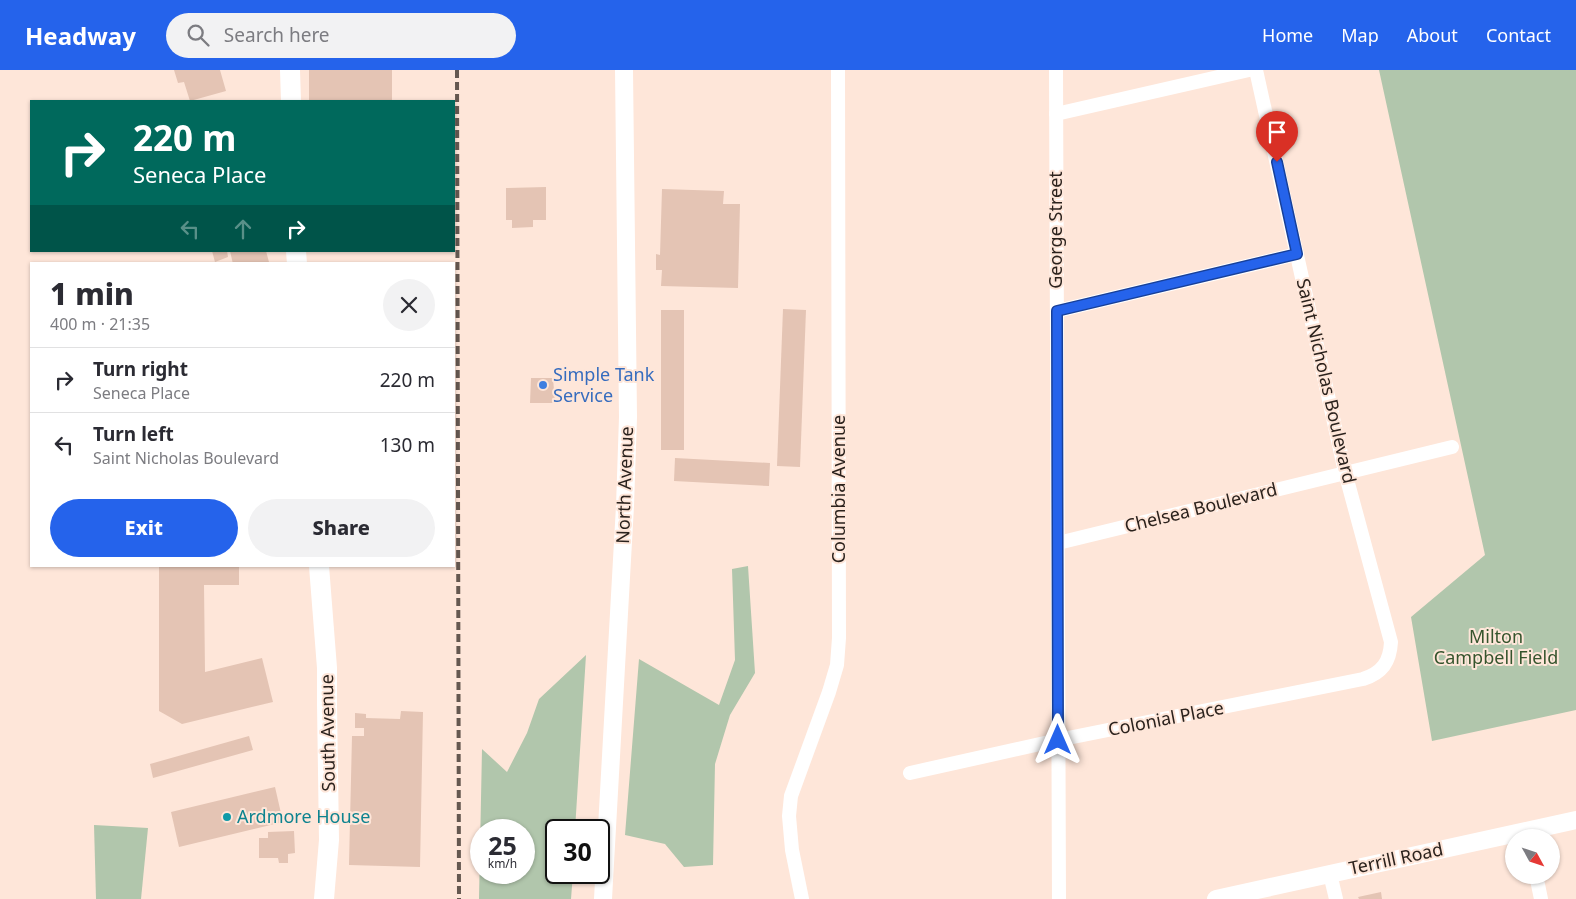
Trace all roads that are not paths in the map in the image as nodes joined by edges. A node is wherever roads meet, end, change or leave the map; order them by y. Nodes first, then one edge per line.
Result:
1 (290, 70) edge
2 (624, 70) edge
3 (838, 70) edge
4 (1056, 70) edge
5 (1249, 70) edge
6 (1256, 70) edge
7 (291, 100) edge
8 (1056, 114) junction
9 (1297, 254) junction
10 (1057, 311) junction
11 (1452, 447) dead end
12 (1345, 472) junction
13 (1058, 543) junction
14 (319, 567) edge
15 (1387, 662) joint
16 (1058, 740) junction
17 (910, 772) dead end
18 (1576, 820) edge
19 (1545, 829) edge
20 (1505, 839) edge
21 (1330, 874) junction
22 (1538, 884) edge
23 (324, 899) edge
24 (603, 899) edge
25 (802, 899) edge
26 (1059, 899) edge
27 (1216, 899) edge
28 (1336, 899) edge
29 (1541, 899) edge

1 - 7 main road
2 - 24 street, North Avenue
3 - 25 street, Columbia Avenue
4 - 8 street, George Street
5 - 8 street
6 - 9 street, Saint Nicholas Boulevard
8 - 10 street, George Street
9 - 10 street
9 - 12 street, Saint Nicholas Boulevard
10 - 13 street, George Street
11 - 12 street, Chelsea Boulevard
12 - 13 street, Chelsea Boulevard
12 - 15 street, Saint Nicholas Boulevard
13 - 16 street, George Street
14 - 23 main road, South Avenue
15 - 16 street, Colonial Place
16 - 17 street, Colonial Place
16 - 26 street, George Street
18 - 19 street, Terrill Road
20 - 21 street, Terrill Road
21 - 27 street, Terrill Road
21 - 28 street
22 - 29 street

